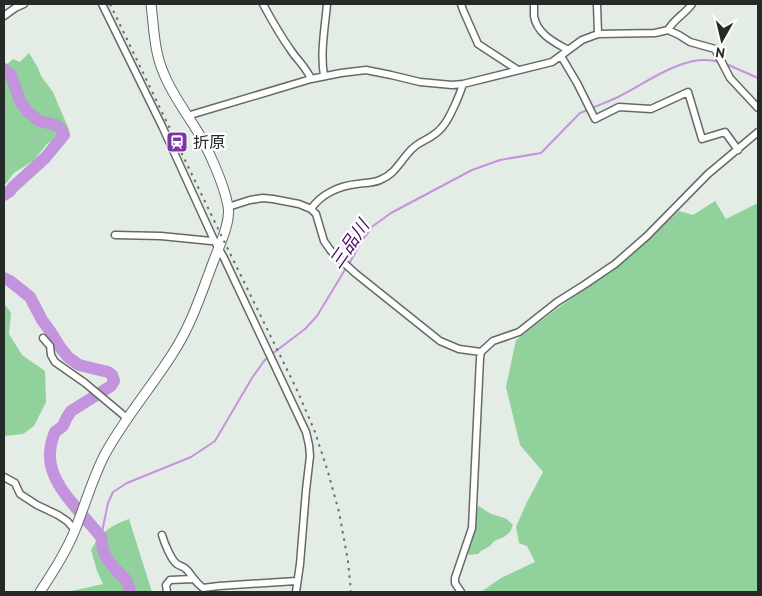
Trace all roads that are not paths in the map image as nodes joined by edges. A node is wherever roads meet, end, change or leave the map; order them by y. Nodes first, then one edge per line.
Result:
1 (24, 4) edge
2 (102, 4) edge
3 (151, 4) edge
4 (263, 4) edge
5 (327, 4) edge
6 (462, 4) edge
7 (534, 4) edge
8 (597, 4) edge
9 (692, 4) edge
10 (4, 16) edge
11 (668, 30) junction
12 (598, 34) junction
13 (568, 50) junction
14 (561, 56) junction
15 (518, 70) junction
16 (324, 76) junction
17 (311, 79) junction
18 (463, 84) junction
19 (758, 108) edge
20 (187, 116) junction
21 (758, 132) edge
22 (738, 150) junction
23 (228, 207) junction
24 (311, 209) junction
25 (115, 235) dead end
26 (216, 244) junction
27 (43, 338) dead end
28 (481, 352) junction
29 (128, 419) junction
30 (4, 477) edge
31 (75, 530) junction
32 (162, 535) dead end
33 (193, 579) junction
34 (296, 581) junction
35 (201, 590) edge
36 (40, 592) edge
37 (167, 592) edge
38 (296, 592) edge
39 (460, 592) edge

1 - 10 street
2 - 26 street
3 - 20 street
4 - 17 street
5 - 16 street
6 - 15 street
7 - 13 street
8 - 12 street
9 - 11 street
11 - 12 street
11 - 19 street
12 - 13 street
13 - 14 street
14 - 15 street
14 - 22 street
15 - 18 street
16 - 17 street
16 - 18 street
17 - 20 street
18 - 24 street
20 - 23 street
21 - 22 street
22 - 28 street
23 - 24 street
23 - 26 street
24 - 28 street
25 - 26 street
26 - 29 street
26 - 34 street
27 - 29 street
28 - 39 street
29 - 31 street
30 - 31 street
31 - 36 street
32 - 33 street
33 - 35 street
33 - 37 street
34 - 35 street
34 - 38 street

